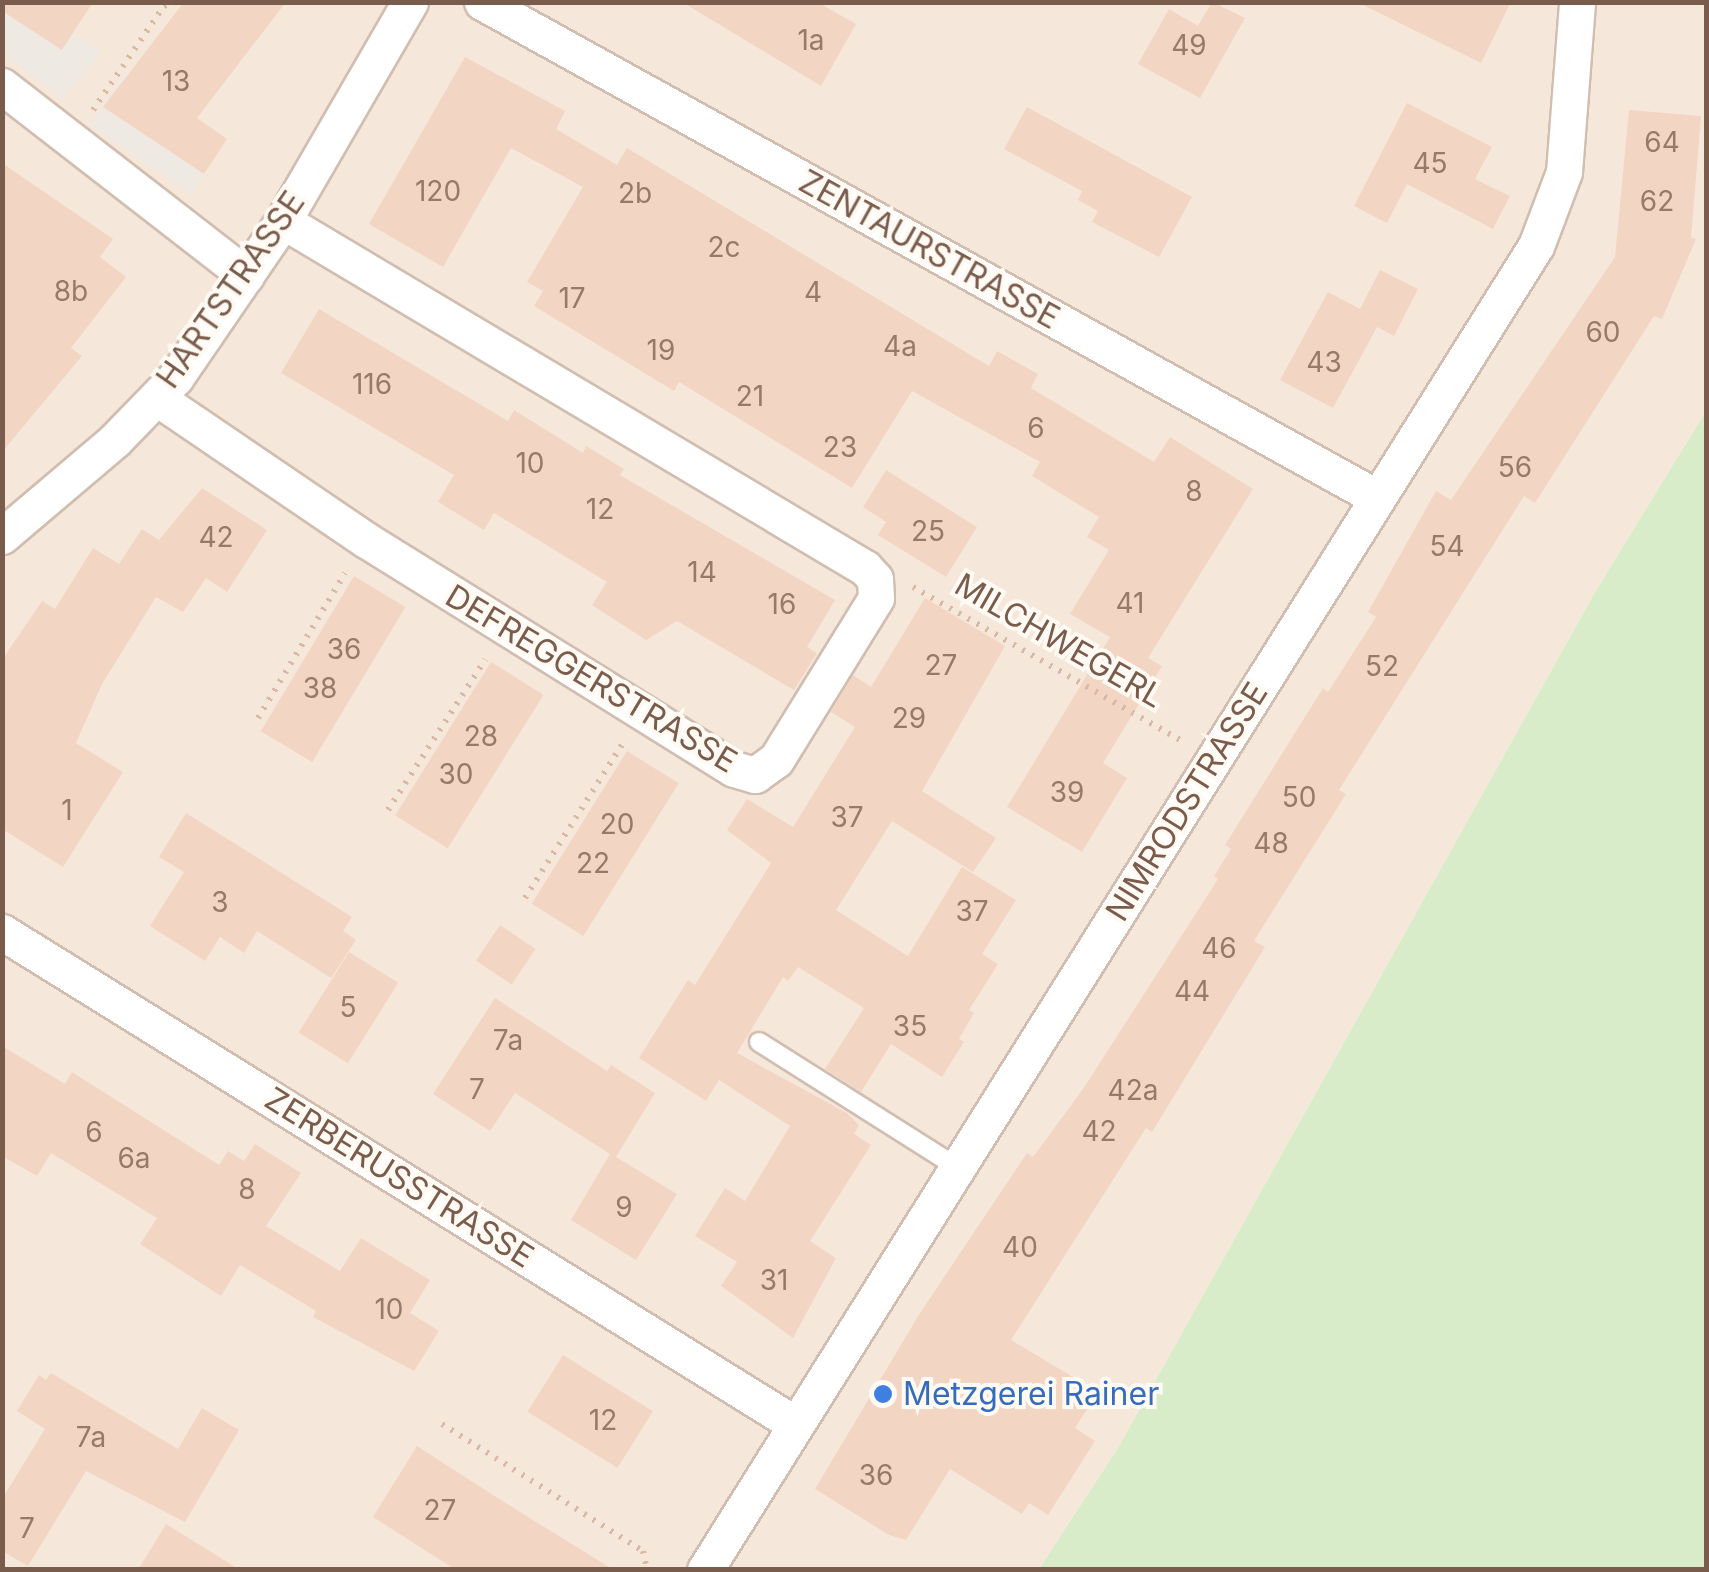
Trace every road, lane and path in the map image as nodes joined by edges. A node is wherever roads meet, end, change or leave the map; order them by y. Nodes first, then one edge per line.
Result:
1 (176, 2) edge
2 (410, 2) edge
3 (482, 2) edge
4 (1578, 2) edge
5 (2, 86) edge
6 (88, 117) dead end
7 (283, 222) junction
8 (246, 275) junction
9 (157, 398) junction
10 (1376, 497) junction
11 (2, 536) edge
12 (366, 540) junction
13 (875, 579) junction
14 (505, 628) junction
15 (642, 713) junction
16 (258, 718) dead end
17 (1216, 760) junction
18 (388, 810) dead end
19 (525, 898) dead end
20 (2, 932) edge
21 (759, 1042) dead end
22 (958, 1168) junction
23 (442, 1424) dead end
24 (795, 1424) junction
25 (647, 1570) edge
26 (705, 1570) edge

1 - 6 path
2 - 7 street, HARTSTRASSE
3 - 10 street, ZENTAURSTRASSE
4 - 10 street, NIMRODSTRASSE
5 - 8 street
7 - 8 street, HARTSTRASSE
7 - 13 street
8 - 9 street, HARTSTRASSE
9 - 11 street, HARTSTRASSE
9 - 12 street, DEFREGGERSTRASSE
10 - 17 street, NIMRODSTRASSE
12 - 14 street, DEFREGGERSTRASSE
12 - 16 path
13 - 15 street, DEFREGGERSTRASSE
13 - 17 path, MILCHWEGERL
14 - 15 street, DEFREGGERSTRASSE
14 - 18 path
15 - 19 path
17 - 22 street, NIMRODSTRASSE
20 - 24 street, ZERBERUSSTRASSE
21 - 22 lane
22 - 24 street, NIMRODSTRASSE
23 - 25 path
24 - 26 street, NIMRODSTRASSE

